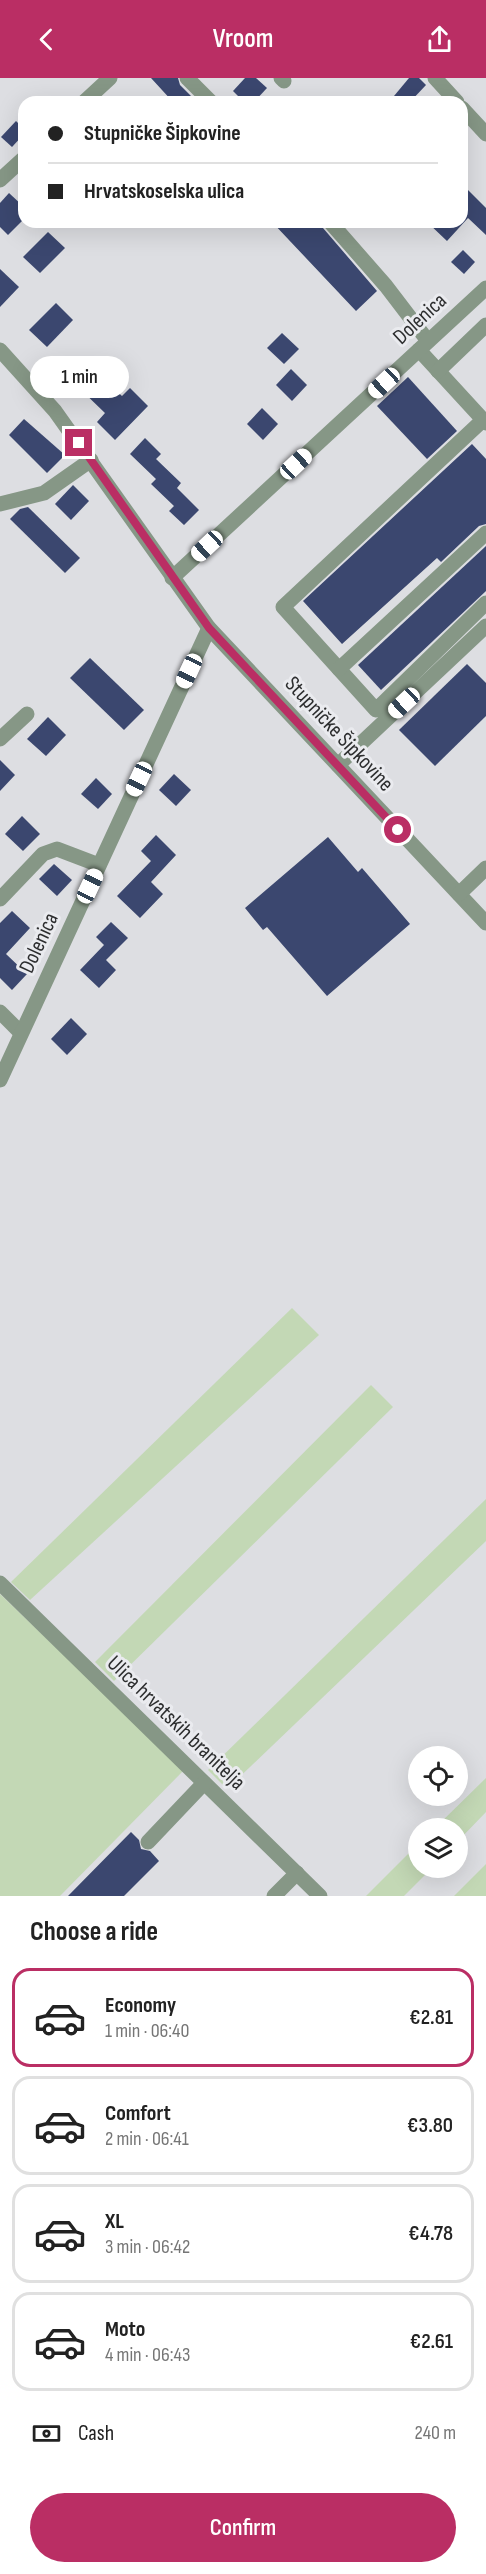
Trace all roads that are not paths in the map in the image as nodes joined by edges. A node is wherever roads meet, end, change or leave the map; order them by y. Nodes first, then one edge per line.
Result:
1 (110, 78) edge
2 (187, 78) edge
3 (435, 78) edge
4 (90, 96) edge
5 (205, 96) edge
6 (452, 96) edge
7 (468, 114) edge
8 (486, 134) edge
9 (18, 164) edge
10 (0, 180) edge
11 (335, 228) edge
12 (486, 288) edge
13 (486, 325) edge
14 (424, 346) junction
15 (0, 350) edge
16 (438, 371) junction
17 (484, 421) edge
18 (91, 460) junction
19 (0, 504) edge
20 (486, 533) edge
21 (172, 578) junction
22 (486, 603) edge
23 (486, 626) edge
24 (209, 628) junction
25 (339, 669) junction
26 (27, 714) dead end
27 (0, 739) edge
28 (338, 765) junction
29 (99, 865) junction
30 (486, 868) edge
31 (459, 894) junction
32 (0, 899) edge
33 (486, 922) edge
34 (0, 1012) edge
35 (21, 1033) junction
36 (0, 1080) edge
37 (0, 1583) edge
38 (204, 1783) junction
39 (148, 1842) dead end
40 (297, 1873) junction
41 (274, 1896) edge
42 (320, 1896) edge

1 - 4 street
2 - 5 street
3 - 6 street
7 - 8 street
9 - 10 street
11 - 14 street
12 - 14 street, Dolenica
13 - 16 street
14 - 16 street
14 - 21 street, Dolenica
15 - 18 street, Stupničke Šipkovine
16 - 17 street
17 - 25 street
18 - 19 street
18 - 21 street, Stupničke Šipkovine
20 - 25 street
21 - 24 street, Stupničke Šipkovine
22 - 25 street
23 - 28 street
24 - 28 street, Stupničke Šipkovine
24 - 29 street, Dolenica
26 - 27 street
28 - 31 street, Stupničke Šipkovine
29 - 32 street
29 - 35 street, Dolenica
30 - 31 street
31 - 33 street, Stupničke Šipkovine
34 - 35 street
35 - 36 street, Dolenica
37 - 38 street, Ulica hrvatskih branitelja
38 - 39 street
38 - 40 street, Ulica hrvatskih branitelja
40 - 41 street
40 - 42 street, Ulica hrvatskih branitelja

